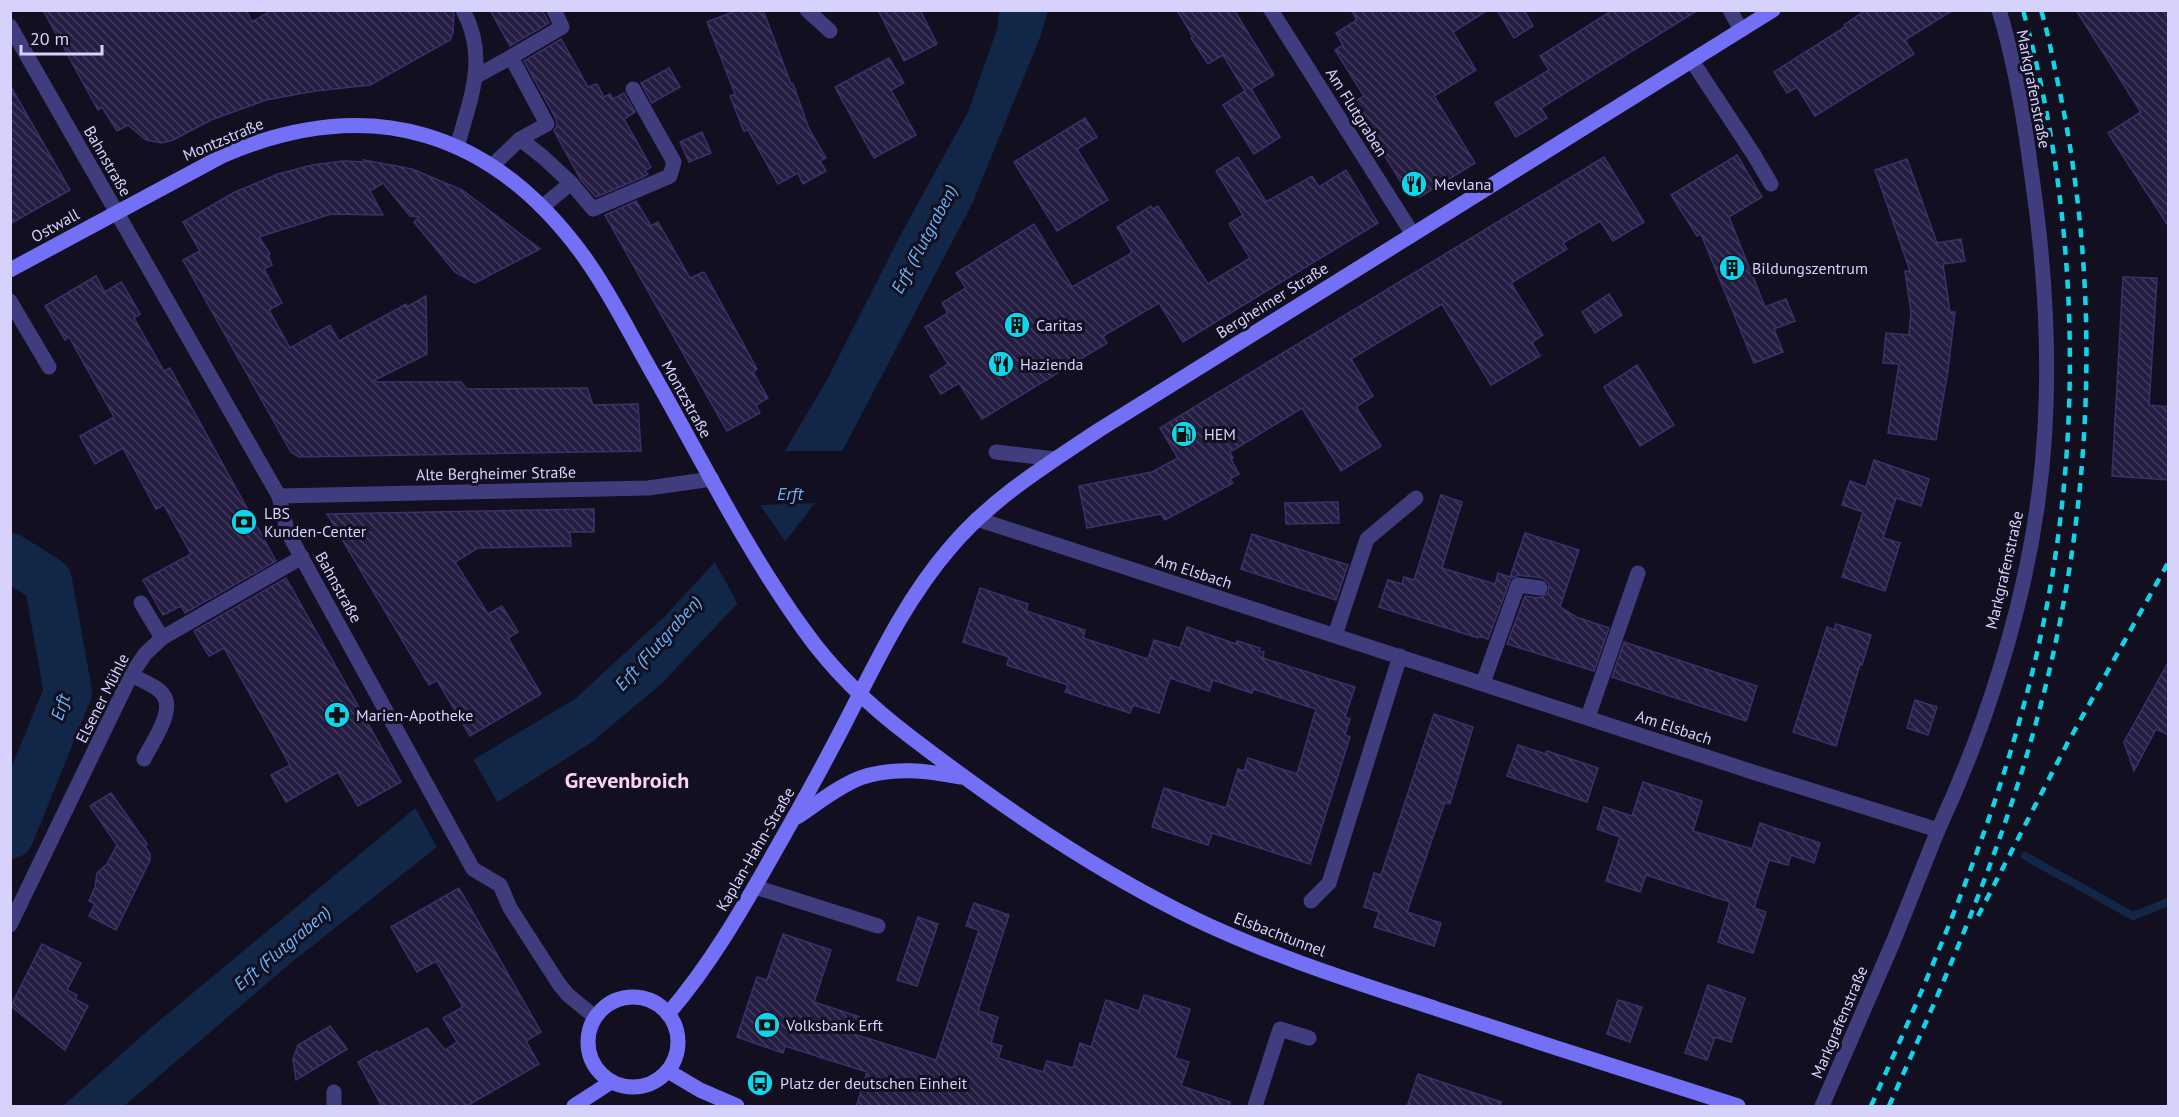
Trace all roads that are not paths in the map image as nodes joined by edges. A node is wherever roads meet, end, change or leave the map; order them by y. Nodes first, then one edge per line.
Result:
1 (462, 10) edge
2 (554, 10) edge
3 (807, 10) edge
4 (1271, 10) edge
5 (1730, 10) edge
6 (1773, 10) edge
7 (1999, 10) edge
8 (10, 26) edge
9 (1741, 30) junction
10 (830, 31) dead end
11 (511, 57) junction
12 (1692, 61) junction
13 (476, 77) junction
14 (633, 89) dead end
15 (520, 139) junction
16 (457, 147) junction
17 (492, 166) junction
18 (572, 183) junction
19 (1771, 184) dead end
20 (542, 207) junction
21 (116, 212) junction
22 (1412, 233) junction
23 (10, 270) edge
24 (10, 301) edge
25 (49, 367) dead end
26 (996, 452) dead end
27 (1055, 459) junction
28 (712, 479) junction
29 (279, 496) junction
30 (1416, 498) dead end
31 (977, 519) junction
32 (302, 557) junction
33 (1638, 573) dead end
34 (1540, 588) dead end
35 (141, 603) dead end
36 (1335, 635) junction
37 (162, 638) junction
38 (1400, 656) junction
39 (131, 675) junction
40 (1483, 683) junction
41 (860, 694) junction
42 (1588, 717) junction
43 (144, 759) dead end
44 (966, 778) junction
45 (792, 821) junction
46 (1938, 830) junction
47 (755, 887) junction
48 (1311, 901) dead end
49 (10, 925) edge
50 (878, 926) dead end
51 (668, 1014) junction
52 (595, 1017) junction
53 (1309, 1038) dead end
54 (668, 1071) junction
55 (611, 1082) junction
56 (574, 1107) edge
57 (737, 1107) edge
58 (1255, 1107) edge
59 (1738, 1107) edge
60 (1822, 1107) edge

1 - 13 street
2 - 11 street
3 - 10 street
4 - 22 street, Am Flutgraben
5 - 9 street
6 - 9 main road, Bergheimer Straße
7 - 46 street, Markgrafenstraße
8 - 21 street, Bahnstraße
9 - 12 main road, Bergheimer Straße
11 - 13 street
11 - 15 street
12 - 19 street
12 - 22 main road, Bergheimer Straße
13 - 16 street
14 - 18 street
15 - 17 street
15 - 18 street
16 - 17 main road, Montzstraße
16 - 21 main road, Montzstraße
17 - 20 main road, Montzstraße
18 - 20 street
20 - 28 main road, Montzstraße
21 - 23 main road, Ostwall
21 - 29 street, Bahnstraße
22 - 27 main road, Bergheimer Straße
24 - 25 street
26 - 27 street
27 - 31 main road, Bergheimer Straße
28 - 29 street, Alte Bergheimer Straße
28 - 41 main road, Montzstraße
29 - 32 street, Bahnstraße
30 - 36 street
31 - 36 street, Am Elsbach
31 - 41 main road, Bergheimer Straße
32 - 37 street, Elsener Mühle
32 - 52 street, Bahnstraße
33 - 42 street
34 - 40 street
35 - 37 street
36 - 38 street, Am Elsbach
37 - 39 street, Elsener Mühle
38 - 40 street, Am Elsbach
38 - 48 street
39 - 43 street
39 - 49 street, Elsener Mühle
40 - 42 street, Am Elsbach
41 - 44 main road, Elsbachtunnel
41 - 45 main road, Kaplan-Hahn-Straße
42 - 46 street, Am Elsbach
44 - 45 main road
44 - 59 main road, Elsbachtunnel
45 - 47 main road, Kaplan-Hahn-Straße
46 - 60 street, Markgrafenstraße
47 - 50 street
47 - 51 main road, Kaplan-Hahn-Straße
51 - 52 main road
51 - 54 main road
52 - 55 main road
53 - 58 street
54 - 55 main road
54 - 57 main road
55 - 56 main road

